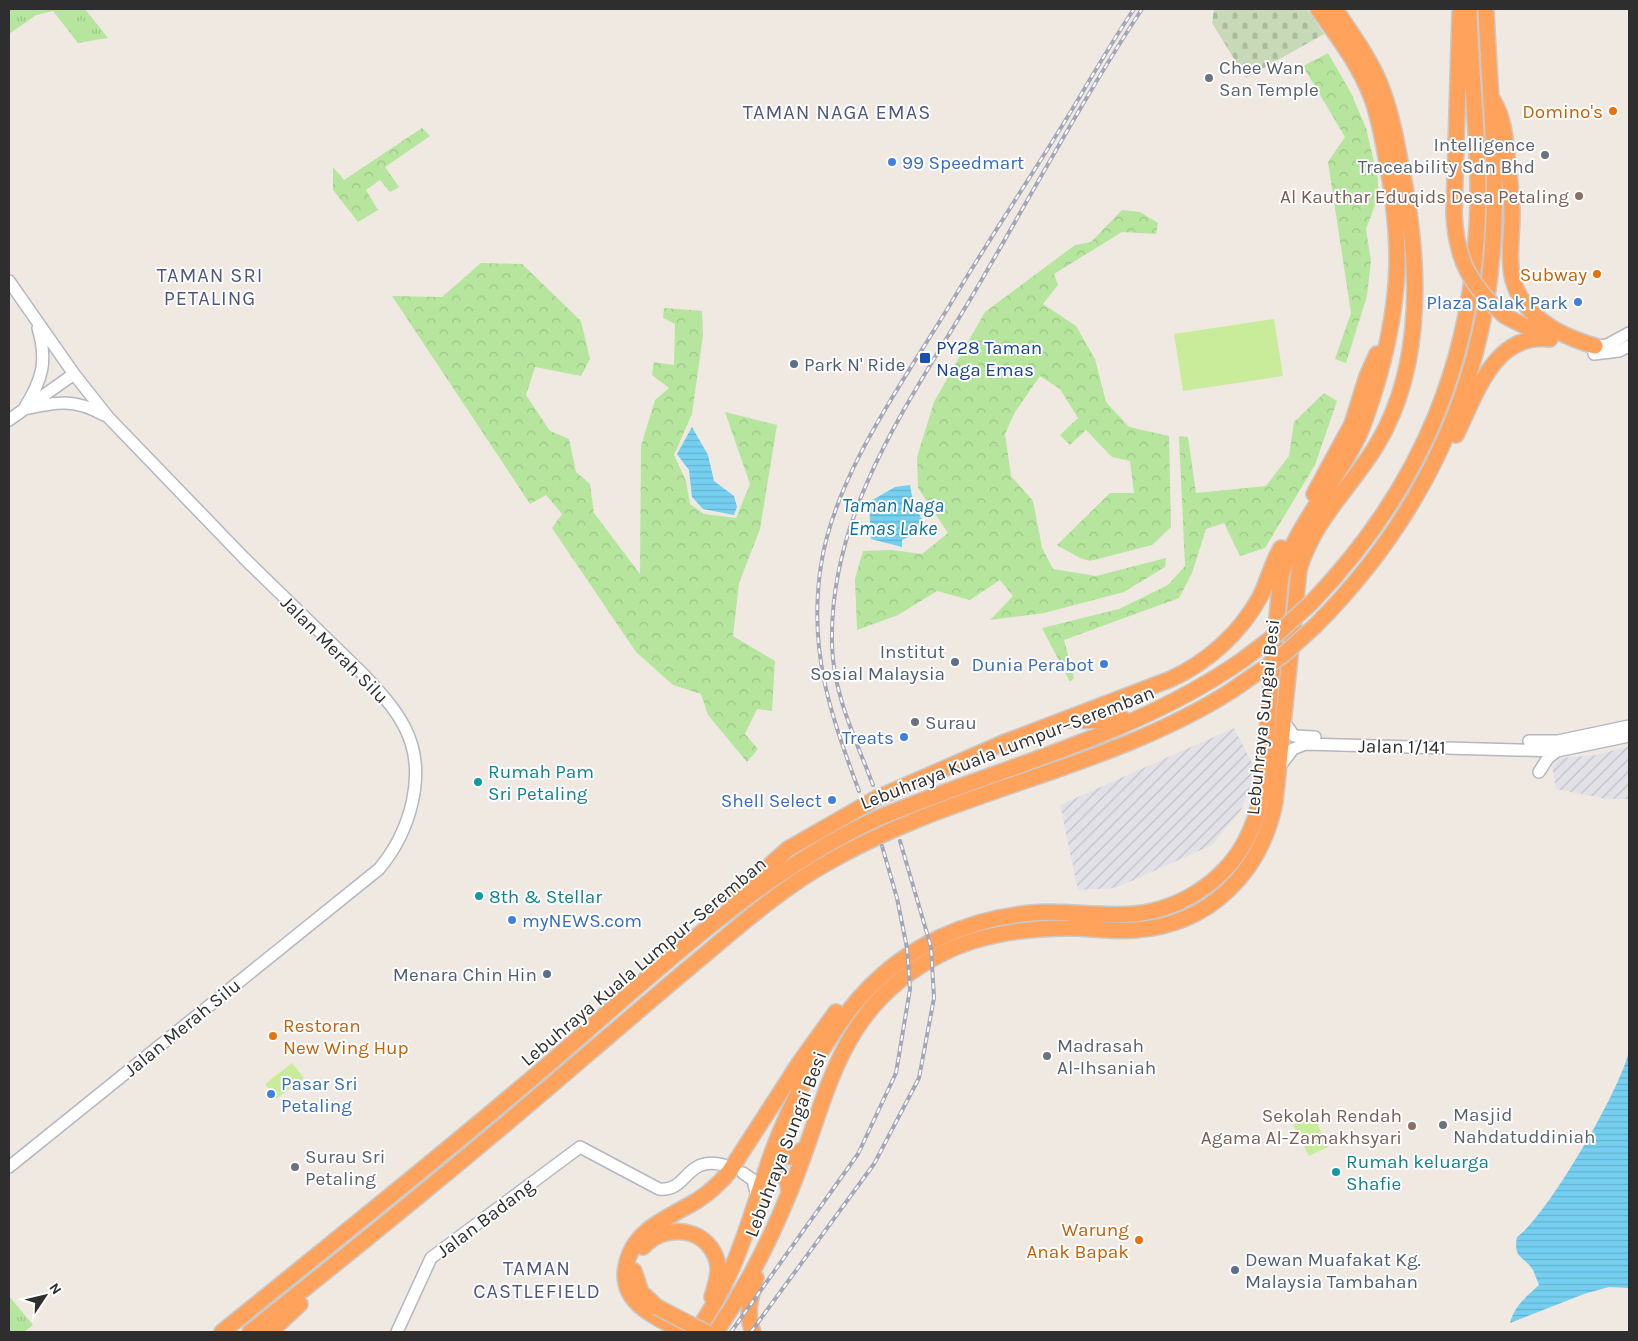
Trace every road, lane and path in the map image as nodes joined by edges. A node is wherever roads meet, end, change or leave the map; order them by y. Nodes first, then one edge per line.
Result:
1 (1318, 9) edge
2 (1335, 9) edge
3 (1460, 9) edge
4 (1469, 9) edge
5 (1486, 9) edge
6 (1489, 92) junction
7 (9, 281) edge
8 (35, 318) junction
9 (1390, 327) junction
10 (1629, 334) edge
11 (1550, 339) junction
12 (1629, 346) edge
13 (1594, 350) junction
14 (1384, 357) junction
15 (1405, 369) junction
16 (74, 374) junction
17 (24, 409) junction
18 (108, 417) junction
19 (1366, 418) junction
20 (9, 420) edge
21 (1390, 420) junction
22 (1432, 468) junction
23 (1146, 716) junction
24 (1062, 720) junction
25 (1283, 720) junction
26 (1629, 726) edge
27 (1629, 736) edge
28 (1536, 745) junction
29 (1557, 750) junction
30 (1278, 769) junction
31 (1539, 772) dead end
32 (672, 958) junction
33 (897, 964) junction
34 (779, 1136) junction
35 (805, 1148) junction
36 (724, 1165) dead end
37 (9, 1167) edge
38 (753, 1183) junction
39 (789, 1194) junction
40 (348, 1254) junction
41 (762, 1257) junction
42 (288, 1302) junction
43 (653, 1310) junction
44 (705, 1326) edge
45 (220, 1332) edge
46 (250, 1332) edge
47 (259, 1332) edge
48 (270, 1332) edge
49 (397, 1332) edge
50 (684, 1332) edge
51 (696, 1332) edge
52 (716, 1332) edge
53 (753, 1332) edge

1 - 9 highway, Lebuhraya Sungai Besi
2 - 15 highway, Lebuhraya Sungai Besi
3 - 11 highway, bridge
4 - 23 highway, Lebuhraya Kuala Lumpur–Seremban, bridge
5 - 6 highway, Lebuhraya Kuala Lumpur–Seremban
6 - 13 highway
6 - 22 highway, Lebuhraya Kuala Lumpur–Seremban
7 - 8 street, Jalan Merah Silu
8 - 16 street, Jalan Merah Silu
8 - 17 street
9 - 14 highway, Lebuhraya Sungai Besi
9 - 24 highway
10 - 13 street
11 - 13 highway
11 - 22 highway
12 - 13 street
14 - 15 highway
14 - 19 highway, Lebuhraya Sungai Besi
15 - 21 highway, Lebuhraya Sungai Besi
16 - 17 street
16 - 18 street, Jalan Merah Silu
17 - 18 street
17 - 20 street
18 - 37 street, Jalan Merah Silu
19 - 21 highway
19 - 33 highway, Lebuhraya Sungai Besi
21 - 25 highway, Lebuhraya Sungai Besi
22 - 40 highway, Lebuhraya Kuala Lumpur–Seremban, bridge
23 - 24 highway
23 - 32 highway, Lebuhraya Kuala Lumpur–Seremban
24 - 32 highway
25 - 28 street, Jalan 1/141
25 - 30 highway, Lebuhraya Sungai Besi
26 - 28 street
27 - 29 street
28 - 29 street
28 - 30 street, Jalan 1/141
29 - 31 street
30 - 35 highway, Lebuhraya Sungai Besi
32 - 45 highway, Lebuhraya Kuala Lumpur–Seremban
33 - 34 highway, Lebuhraya Sungai Besi
33 - 43 highway
34 - 35 highway
34 - 38 highway, Lebuhraya Sungai Besi
35 - 39 highway, Lebuhraya Sungai Besi
36 - 49 street, Jalan Badang
38 - 39 highway
38 - 44 highway, Lebuhraya Sungai Besi
39 - 41 highway, Lebuhraya Sungai Besi
40 - 42 highway, Lebuhraya Kuala Lumpur–Seremban
40 - 48 highway
41 - 52 highway, Lebuhraya Sungai Besi
41 - 53 highway
42 - 46 highway, Lebuhraya Kuala Lumpur–Seremban
42 - 47 highway
43 - 44 highway, bridge
43 - 44 highway
43 - 50 highway
44 - 51 highway, Lebuhraya Sungai Besi

